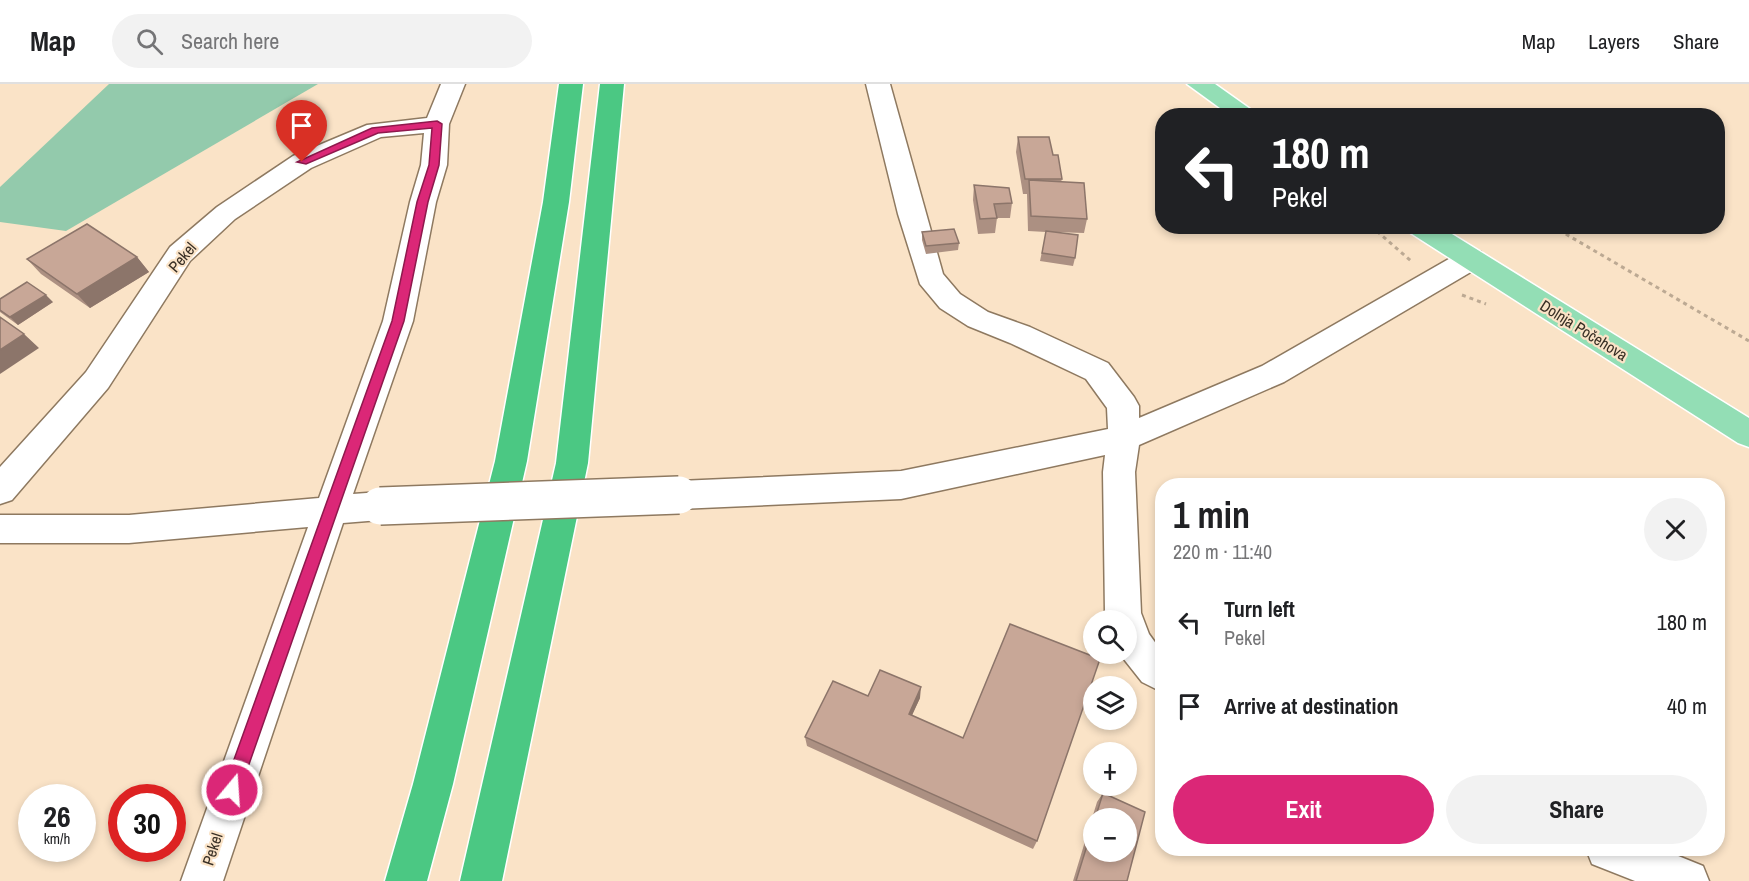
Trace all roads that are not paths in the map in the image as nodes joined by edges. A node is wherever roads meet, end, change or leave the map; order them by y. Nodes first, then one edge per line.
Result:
1 (453, 84) edge
2 (571, 84) edge
3 (612, 84) edge
4 (878, 84) edge
5 (1199, 84) edge
6 (1236, 108) edge
7 (437, 124) junction
8 (1431, 234) edge
9 (1471, 259) junction
10 (1749, 434) edge
11 (1124, 438) junction
12 (0, 490) edge
13 (330, 512) junction
14 (0, 529) edge
15 (1123, 610) edge
16 (1137, 650) edge
17 (1155, 670) edge
18 (1625, 856) edge
19 (202, 881) edge
20 (406, 881) edge
21 (481, 881) edge
22 (1688, 881) edge

1 - 7 street, Pekel
2 - 20 highway
3 - 21 highway
4 - 11 street
5 - 6 main road
7 - 12 street, Pekel
7 - 13 street, Pekel
8 - 9 main road, Dolnja Počehova
9 - 10 main road, Dolnja Počehova
9 - 11 street
11 - 13 street, bridge
11 - 15 street
13 - 14 street
13 - 19 street, Pekel
16 - 17 street
18 - 22 street

